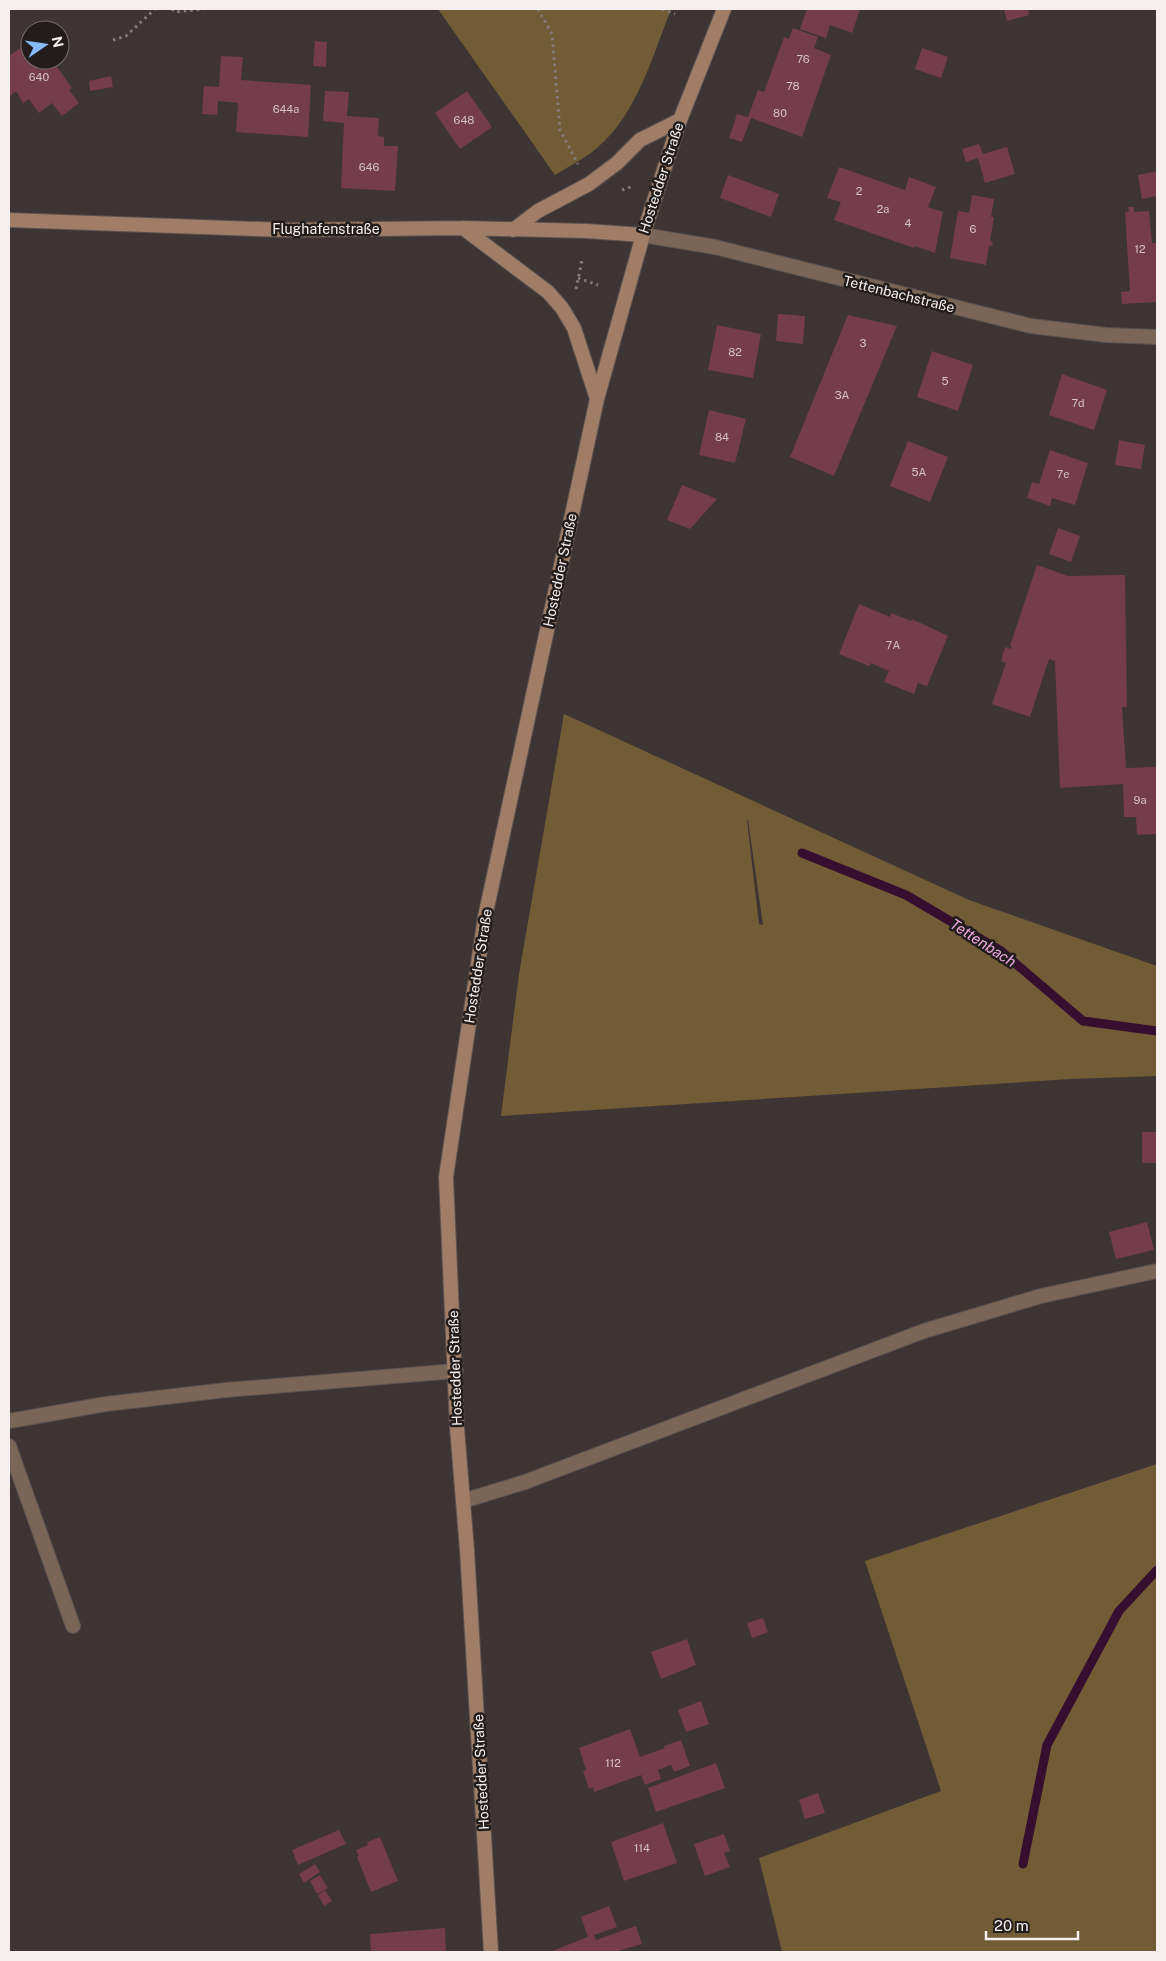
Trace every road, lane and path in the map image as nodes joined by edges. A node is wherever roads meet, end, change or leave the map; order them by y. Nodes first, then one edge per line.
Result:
1 (155, 9) edge
2 (172, 9) edge
3 (204, 9) edge
4 (538, 9) edge
5 (662, 9) edge
6 (724, 9) edge
7 (675, 14) dead end
8 (113, 40) dead end
9 (680, 120) junction
10 (581, 170) dead end
11 (9, 220) edge
12 (463, 228) junction
13 (513, 230) junction
14 (642, 235) junction
15 (582, 260) dead end
16 (578, 278) junction
17 (598, 285) dead end
18 (575, 294) dead end
19 (1157, 337) edge
20 (598, 399) junction
21 (1157, 1270) edge
22 (456, 1370) junction
23 (9, 1421) edge
24 (9, 1446) edge
25 (463, 1501) junction
26 (73, 1626) dead end
27 (491, 1952) edge

1 - 8 path
2 - 3 path
4 - 10 path
5 - 7 path
6 - 9 main road, Hostedder Straße
9 - 13 main road
9 - 14 main road, Hostedder Straße
11 - 12 main road, Flughafenstraße
12 - 13 main road, Flughafenstraße
12 - 20 main road
13 - 14 main road, Flughafenstraße
14 - 19 street, Tettenbachstraße
14 - 20 main road, Hostedder Straße
15 - 16 path
16 - 17 path
16 - 18 path
20 - 22 main road, Hostedder Straße
21 - 25 street
22 - 23 street
22 - 25 main road, Hostedder Straße
24 - 26 street
25 - 27 main road, Hostedder Straße

